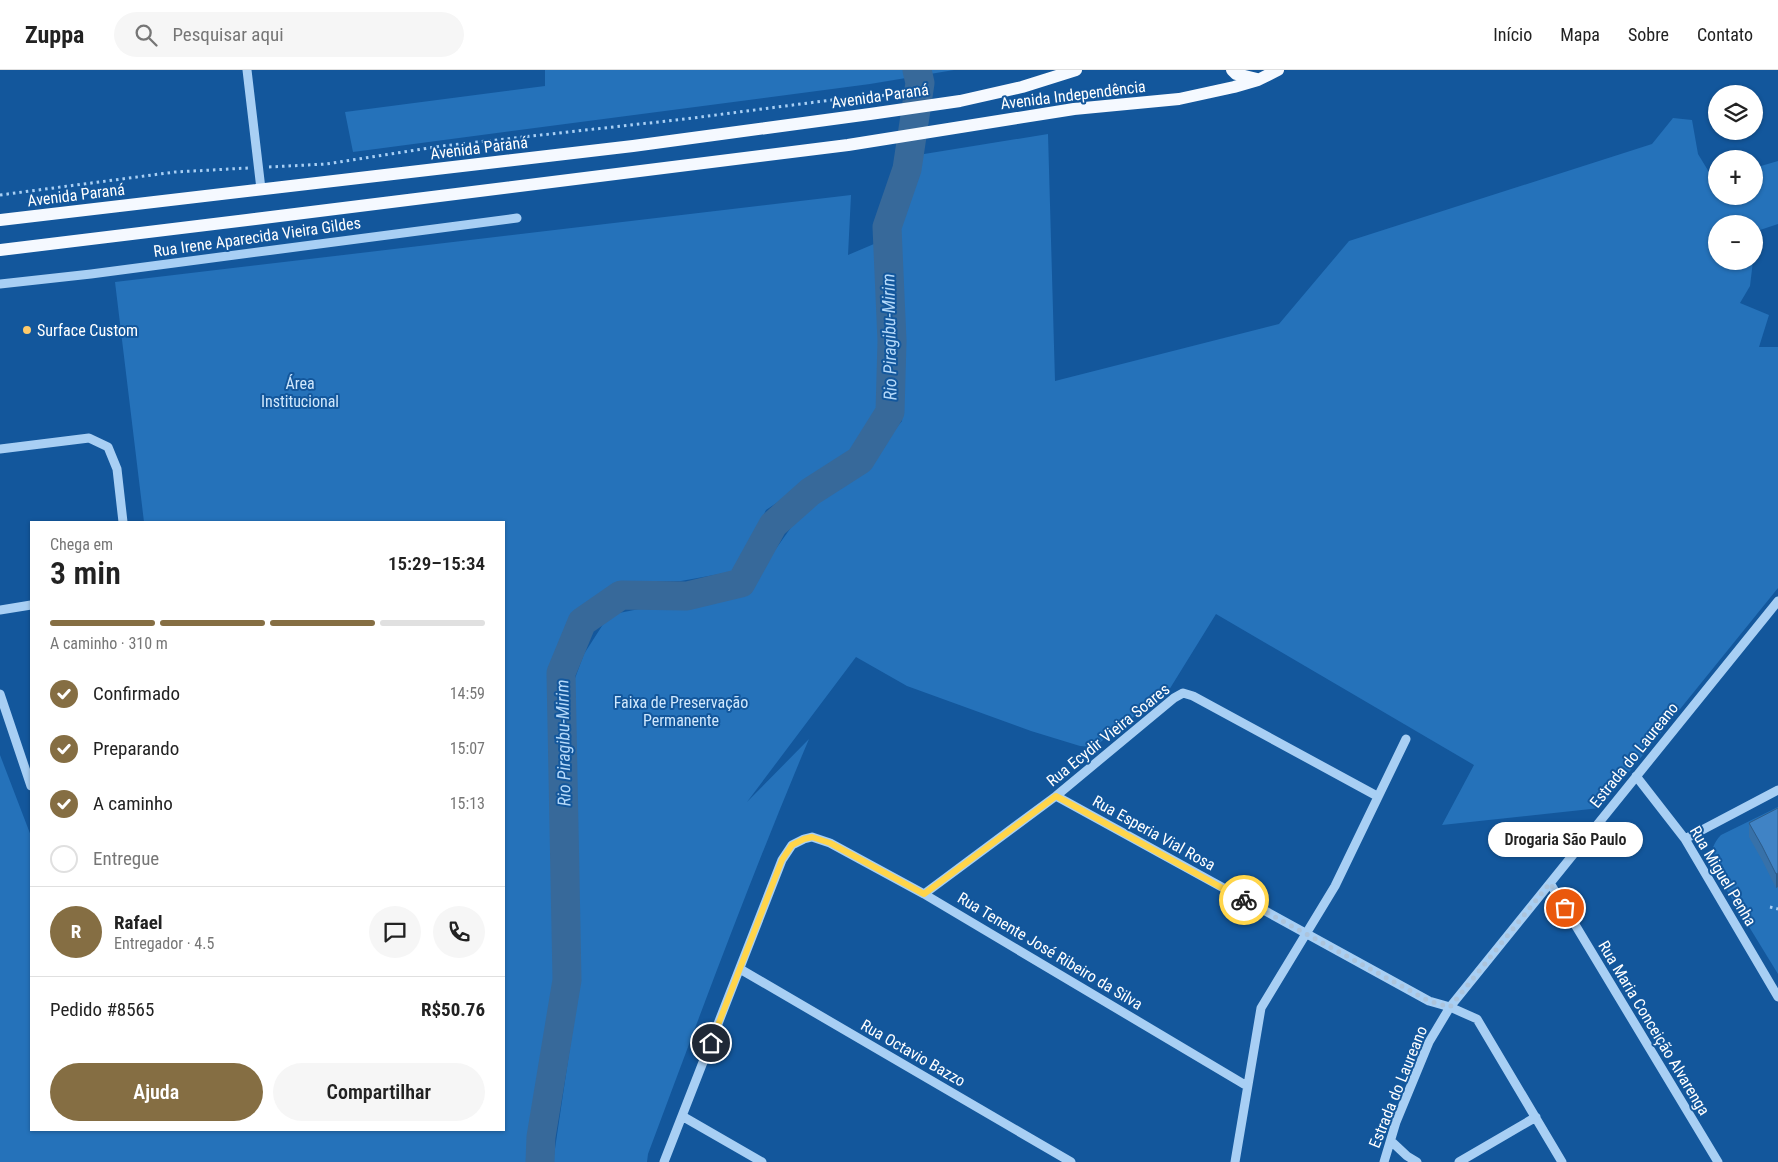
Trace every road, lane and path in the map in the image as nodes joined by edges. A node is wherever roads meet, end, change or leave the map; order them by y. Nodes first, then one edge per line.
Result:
1 (247, 70) edge
2 (1076, 70) edge
3 (1232, 70) edge
4 (1278, 70) edge
5 (1258, 80) junction
6 (861, 98) dead end
7 (960, 101) joint
8 (259, 167) junction
9 (261, 189) junction
10 (0, 195) edge
11 (517, 218) dead end
12 (0, 220) edge
13 (0, 250) edge
14 (0, 284) edge
15 (0, 449) edge
16 (123, 521) edge
17 (1778, 601) edge
18 (30, 605) edge
19 (0, 610) edge
20 (0, 694) edge
21 (1406, 739) dead end
22 (1636, 776) junction
23 (30, 783) edge
24 (1778, 790) edge
25 (1056, 796) junction
26 (1377, 796) junction
27 (1684, 839) junction
28 (1550, 883) junction
29 (924, 894) junction
30 (1770, 907) dead end
31 (1778, 909) edge
32 (1306, 934) junction
33 (740, 969) junction
34 (1778, 997) edge
35 (1450, 1007) junction
36 (1247, 1086) junction
37 (682, 1116) junction
38 (1536, 1117) junction
39 (1390, 1141) junction
40 (664, 1162) edge
41 (762, 1162) edge
42 (1071, 1162) edge
43 (1235, 1162) edge
44 (1384, 1162) edge
45 (1418, 1162) edge
46 (1459, 1162) edge
47 (1562, 1162) edge
48 (1718, 1162) edge

1 - 8 street
2 - 7 main road, Avenida Independência
3 - 5 main road
4 - 5 main road, Avenida Independência
5 - 13 main road, Avenida Independência
6 - 8 path, Avenida Paraná
7 - 9 main road, Avenida Paraná
8 - 9 street
8 - 10 path, Avenida Paraná
9 - 12 main road, Avenida Paraná
11 - 14 street, Rua Irene Aparecida Vieira Gildes
15 - 16 street
17 - 22 street, Estrada do Laureano
18 - 19 street
20 - 23 street
21 - 26 street
22 - 27 street, Rua Miguel Penha
22 - 28 street, Estrada do Laureano
24 - 27 street
25 - 26 street, Rua Ecydir Vieira Soares
25 - 29 street, Rua Ecydir Vieira Soares
25 - 32 street, Rua Esperia Vial Rosa
26 - 32 street
27 - 34 street, Rua Miguel Penha
28 - 35 street, Estrada do Laureano
28 - 48 street, Rua Maria Conceição Alvarenga
29 - 33 street, Rua Tenente José Ribeiro da Silva
29 - 36 street, Rua Tenente José Ribeiro da Silva
30 - 31 path
32 - 35 street, Rua Esperia Vial Rosa
32 - 36 street
33 - 37 street, Rua Tenente José Ribeiro da Silva
33 - 42 street, Rua Octavio Bazzo
35 - 38 street, Rua Esperia Vial Rosa
35 - 39 street, Estrada do Laureano
36 - 43 street
37 - 40 street, Rua Tenente José Ribeiro da Silva
37 - 41 street
38 - 46 street
38 - 47 street, Rua Esperia Vial Rosa
39 - 44 street, Estrada do Laureano
39 - 45 street

